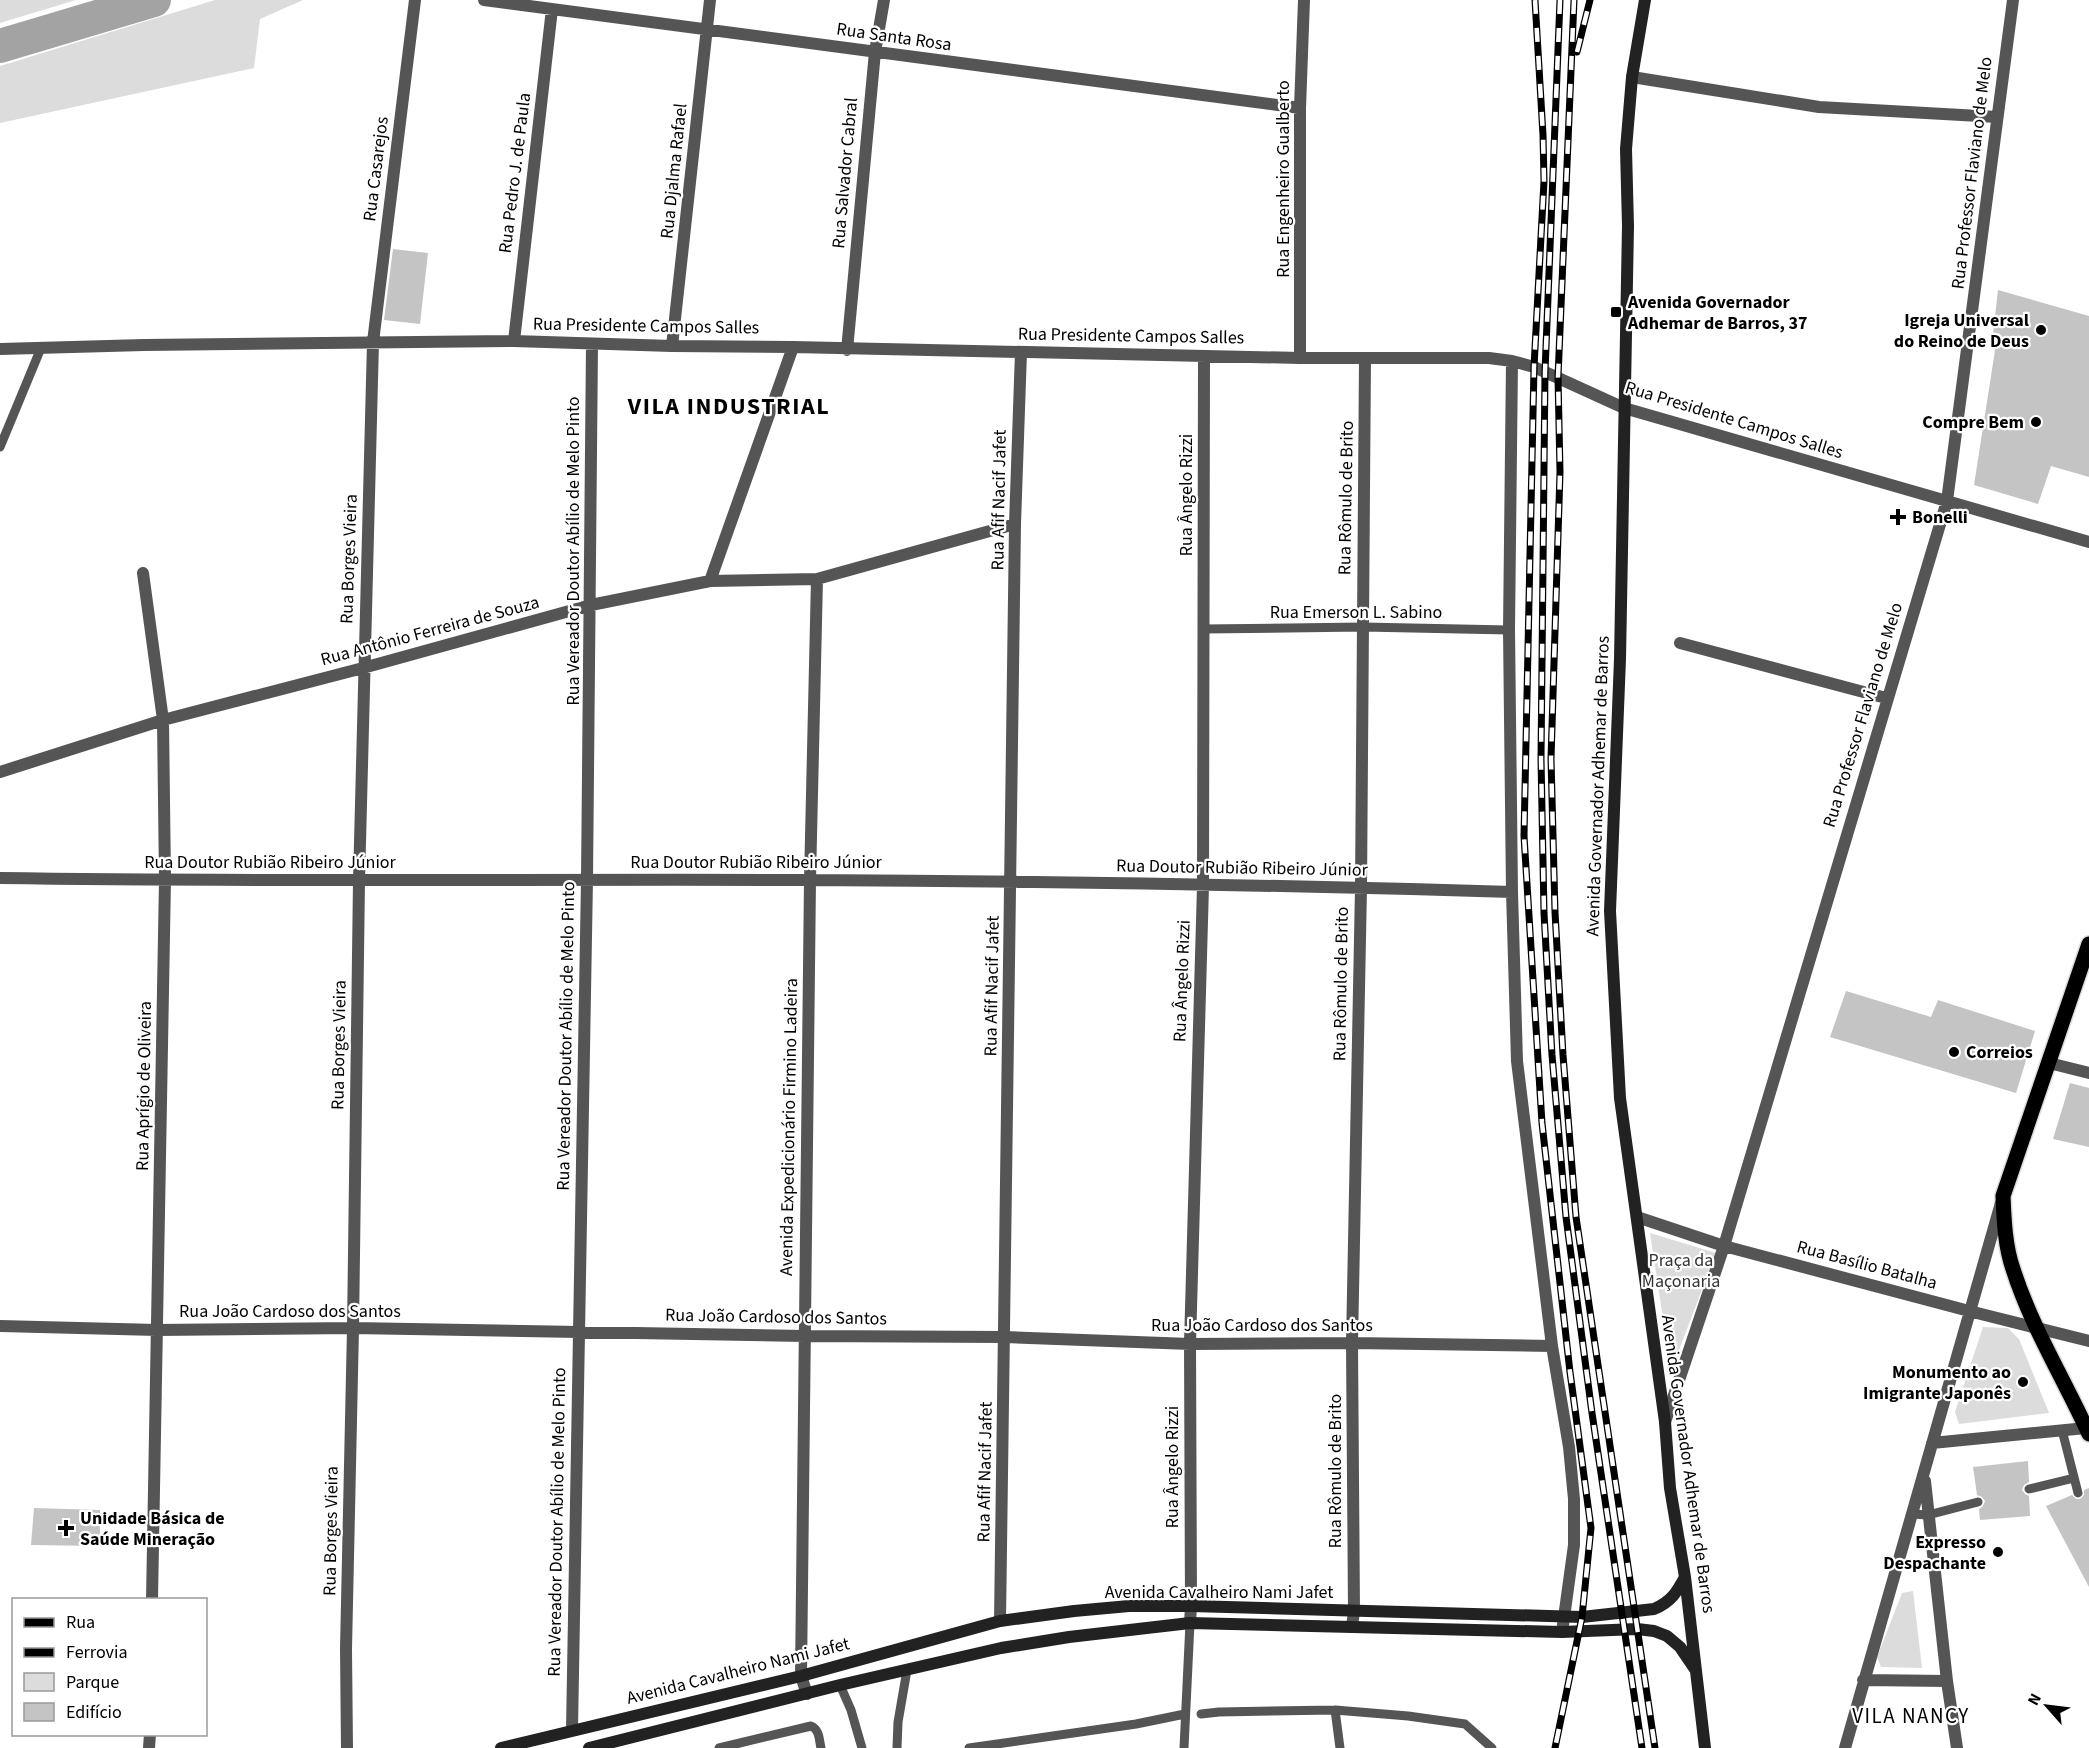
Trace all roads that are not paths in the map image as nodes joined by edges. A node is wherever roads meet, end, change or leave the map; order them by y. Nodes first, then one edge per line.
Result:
1 (415, 0) edge
2 (484, 0) edge
3 (710, 0) edge
4 (884, 0) edge
5 (1304, 0) edge
6 (1646, 0) edge
7 (2013, 0) edge
8 (552, 9) junction
9 (708, 30) junction
10 (875, 52) junction
11 (1632, 77) junction
12 (1300, 108) junction
13 (1997, 117) junction
14 (514, 341) junction
15 (373, 342) junction
16 (592, 344) junction
17 (672, 346) junction
18 (793, 347) junction
19 (41, 348) junction
20 (0, 349) edge
21 (847, 350) junction
22 (1021, 352) junction
23 (1204, 356) junction
24 (1300, 358) junction
25 (1365, 358) junction
26 (1512, 361) junction
27 (1624, 408) junction
28 (0, 447) edge
29 (1947, 501) junction
30 (1016, 524) junction
31 (2089, 542) edge
32 (143, 573) dead end
33 (817, 579) junction
34 (710, 581) junction
35 (591, 605) junction
36 (1363, 627) junction
37 (1203, 628) junction
38 (1509, 630) junction
39 (1680, 643) dead end
40 (363, 668) junction
41 (1886, 698) junction
42 (163, 720) junction
43 (0, 771) edge
44 (0, 878) edge
45 (587, 879) junction
46 (165, 880) junction
47 (810, 880) junction
48 (359, 881) junction
49 (1011, 883) junction
50 (1203, 886) junction
51 (1361, 888) junction
52 (1512, 892) junction
53 (2089, 944) edge
54 (2049, 1063) junction
55 (2089, 1073) edge
56 (2003, 1196) junction
57 (1637, 1217) junction
58 (1724, 1246) junction
59 (1969, 1311) junction
60 (0, 1326) edge
61 (2037, 1327) junction
62 (353, 1328) junction
63 (157, 1330) junction
64 (578, 1332) junction
65 (805, 1336) junction
66 (1005, 1338) junction
67 (2089, 1341) edge
68 (1352, 1343) junction
69 (1190, 1344) junction
70 (1552, 1346) junction
71 (1665, 1422) junction
72 (2062, 1430) junction
73 (2088, 1431) edge
74 (1932, 1443) junction
75 (1924, 1473) junction
76 (2074, 1478) junction
77 (2029, 1489) dead end
78 (2078, 1493) dead end
79 (1978, 1502) dead end
80 (1912, 1514) junction
81 (1928, 1515) junction
82 (1685, 1576) junction
83 (152, 1598) edge
84 (1191, 1606) junction
85 (1354, 1611) junction
86 (1564, 1617) junction
87 (1000, 1621) junction
88 (1190, 1623) junction
89 (1352, 1627) junction
90 (1562, 1632) junction
91 (907, 1670) junction
92 (1697, 1673) junction
93 (801, 1676) junction
94 (1863, 1680) junction
95 (1947, 1681) junction
96 (840, 1685) junction
97 (807, 1694) junction
98 (1335, 1710) junction
99 (1185, 1714) junction
100 (1201, 1714) dead end
101 (572, 1730) junction
102 (347, 1748) edge
103 (501, 1748) edge
104 (589, 1748) edge
105 (719, 1748) edge
106 (821, 1748) edge
107 (862, 1748) edge
108 (897, 1748) edge
109 (969, 1748) edge
110 (1184, 1748) edge
111 (1340, 1748) edge
112 (1492, 1748) edge
113 (1705, 1748) edge
114 (1845, 1748) edge
115 (1957, 1748) edge

1 - 15 street, Rua Casarejos
2 - 8 street, Rua Santa Rosa
3 - 9 street, Rua Djalma Rafael
4 - 10 street, Rua Salvador Cabral
5 - 12 street, Rua Engenheiro Gualberto
6 - 11 main road, Avenida Governador Adhemar de Barros
7 - 13 street, Rua Professor Flaviano de Melo
8 - 9 street, Rua Santa Rosa
8 - 14 street, Rua Pedro J. de Paula
9 - 10 street, Rua Santa Rosa
9 - 17 street, Rua Djalma Rafael
10 - 12 street, Rua Santa Rosa
10 - 21 street, Rua Salvador Cabral
11 - 13 street
11 - 27 main road, Avenida Governador Adhemar de Barros
12 - 24 street, Rua Engenheiro Gualberto
13 - 29 street, Rua Professor Flaviano de Melo
14 - 15 street, Rua Presidente Campos Salles
14 - 16 street, Rua Presidente Campos Salles
15 - 19 street, Rua Presidente Campos Salles
15 - 40 street, Rua Borges Vieira
16 - 17 street, Rua Presidente Campos Salles
16 - 35 street, Rua Vereador Doutor Abílio de Melo Pinto
17 - 18 street, Rua Presidente Campos Salles
18 - 21 street, Rua Presidente Campos Salles
18 - 34 street
19 - 20 street, Rua Presidente Campos Salles
19 - 28 lane
21 - 22 street, Rua Presidente Campos Salles
22 - 23 street, Rua Presidente Campos Salles
22 - 30 street, Rua Afif Nacif Jafet
23 - 24 street, Rua Presidente Campos Salles
23 - 37 street, Rua Ângelo Rizzi
24 - 25 street, Rua Presidente Campos Salles
25 - 26 street, Rua Presidente Campos Salles
25 - 36 street, Rua Rômulo de Brito
26 - 27 street, Rua Presidente Campos Salles
26 - 38 street
27 - 29 street, Rua Presidente Campos Salles
27 - 57 main road, Avenida Governador Adhemar de Barros
29 - 31 street, Rua Presidente Campos Salles
29 - 41 street, Rua Professor Flaviano de Melo
30 - 33 street, Rua Antônio Ferreira de Souza
30 - 49 street, Rua Afif Nacif Jafet
32 - 42 street, Rua Aprígio de Oliveira
33 - 34 street, Rua Antônio Ferreira de Souza
33 - 47 street, Avenida Expedicionário Firmino Ladeira
34 - 35 street, Rua Antônio Ferreira de Souza
35 - 40 street, Rua Antônio Ferreira de Souza
35 - 45 street, Rua Vereador Doutor Abílio de Melo Pinto
36 - 37 lane, Rua Emerson L. Sabino
36 - 38 lane, Rua Emerson L. Sabino
36 - 51 street, Rua Rômulo de Brito
37 - 50 street, Rua Ângelo Rizzi
38 - 52 street
39 - 41 street
40 - 42 street, Rua Antônio Ferreira de Souza
40 - 48 street, Rua Borges Vieira
41 - 58 street, Rua Professor Flaviano de Melo
42 - 43 street, Rua Antônio Ferreira de Souza
42 - 46 street, Rua Aprígio de Oliveira
44 - 46 street, Rua Doutor Rubião Ribeiro Júnior
45 - 47 street, Rua Doutor Rubião Ribeiro Júnior
45 - 48 street, Rua Doutor Rubião Ribeiro Júnior
45 - 64 street, Rua Vereador Doutor Abílio de Melo Pinto
46 - 48 street, Rua Doutor Rubião Ribeiro Júnior
46 - 63 street, Rua Aprígio de Oliveira
47 - 49 street, Rua Doutor Rubião Ribeiro Júnior
47 - 65 street, Avenida Expedicionário Firmino Ladeira
48 - 62 street, Rua Borges Vieira
49 - 50 street, Rua Doutor Rubião Ribeiro Júnior
49 - 66 street, Rua Afif Nacif Jafet
50 - 51 street, Rua Doutor Rubião Ribeiro Júnior
50 - 69 street, Rua Ângelo Rizzi
51 - 52 street, Rua Doutor Rubião Ribeiro Júnior
51 - 68 street, Rua Rômulo de Brito
52 - 70 street
53 - 54 main road
54 - 55 street
54 - 56 main road
56 - 59 street
56 - 61 main road
57 - 58 street, Rua Basílio Batalha
57 - 71 main road, Avenida Governador Adhemar de Barros
58 - 59 street, Rua Basílio Batalha
58 - 71 street, Rua Professor Flaviano de Melo
59 - 61 street, Rua Basílio Batalha
59 - 74 street
60 - 63 street, Rua João Cardoso dos Santos
61 - 67 street, Rua Basílio Batalha
61 - 73 main road
62 - 63 street, Rua João Cardoso dos Santos
62 - 64 street, Rua João Cardoso dos Santos
62 - 102 street, Rua Borges Vieira
63 - 83 street, Rua Aprígio de Oliveira
64 - 65 street, Rua João Cardoso dos Santos
64 - 101 street, Rua Vereador Doutor Abílio de Melo Pinto
65 - 66 street, Rua João Cardoso dos Santos
65 - 93 street, Avenida Expedicionário Firmino Ladeira
66 - 69 street, Rua João Cardoso dos Santos
66 - 87 street, Rua Afif Nacif Jafet
68 - 69 street, Rua João Cardoso dos Santos
68 - 70 street, Rua João Cardoso dos Santos
68 - 85 street, Rua Rômulo de Brito
69 - 84 street, Rua Ângelo Rizzi
70 - 86 street
71 - 82 main road, Avenida Governador Adhemar de Barros
72 - 73 street
72 - 74 street
72 - 76 lane
74 - 75 street
75 - 80 street
75 - 81 street
76 - 77 lane
76 - 78 lane
79 - 81 lane
80 - 81 lane
80 - 94 street
81 - 95 street
82 - 86 main road, Avenida Cavalheiro Nami Jafet
82 - 92 main road, Avenida Governador Adhemar de Barros
84 - 85 main road, Avenida Cavalheiro Nami Jafet
84 - 87 main road, Avenida Cavalheiro Nami Jafet
84 - 88 street, Rua Ângelo Rizzi
85 - 86 main road, Avenida Cavalheiro Nami Jafet
85 - 89 street, Rua Rômulo de Brito
86 - 90 street
87 - 93 main road, Avenida Cavalheiro Nami Jafet
88 - 89 main road, Avenida Cavalheiro Nami Jafet
88 - 91 main road, Avenida Cavalheiro Nami Jafet
88 - 99 lane
89 - 90 main road, Avenida Cavalheiro Nami Jafet
90 - 92 main road, Avenida Cavalheiro Nami Jafet
91 - 96 main road, Avenida Cavalheiro Nami Jafet
91 - 108 lane
92 - 113 main road, Avenida Governador Adhemar de Barros
93 - 97 street, Avenida Expedicionário Firmino Ladeira
93 - 101 main road, Avenida Cavalheiro Nami Jafet
94 - 95 street
94 - 114 street
95 - 115 street
96 - 97 main road, Avenida Cavalheiro Nami Jafet
96 - 107 lane
97 - 104 main road, Avenida Cavalheiro Nami Jafet
98 - 100 lane
98 - 111 lane
98 - 112 lane
99 - 109 lane
99 - 110 lane
101 - 103 main road, Avenida Cavalheiro Nami Jafet
105 - 106 lane

